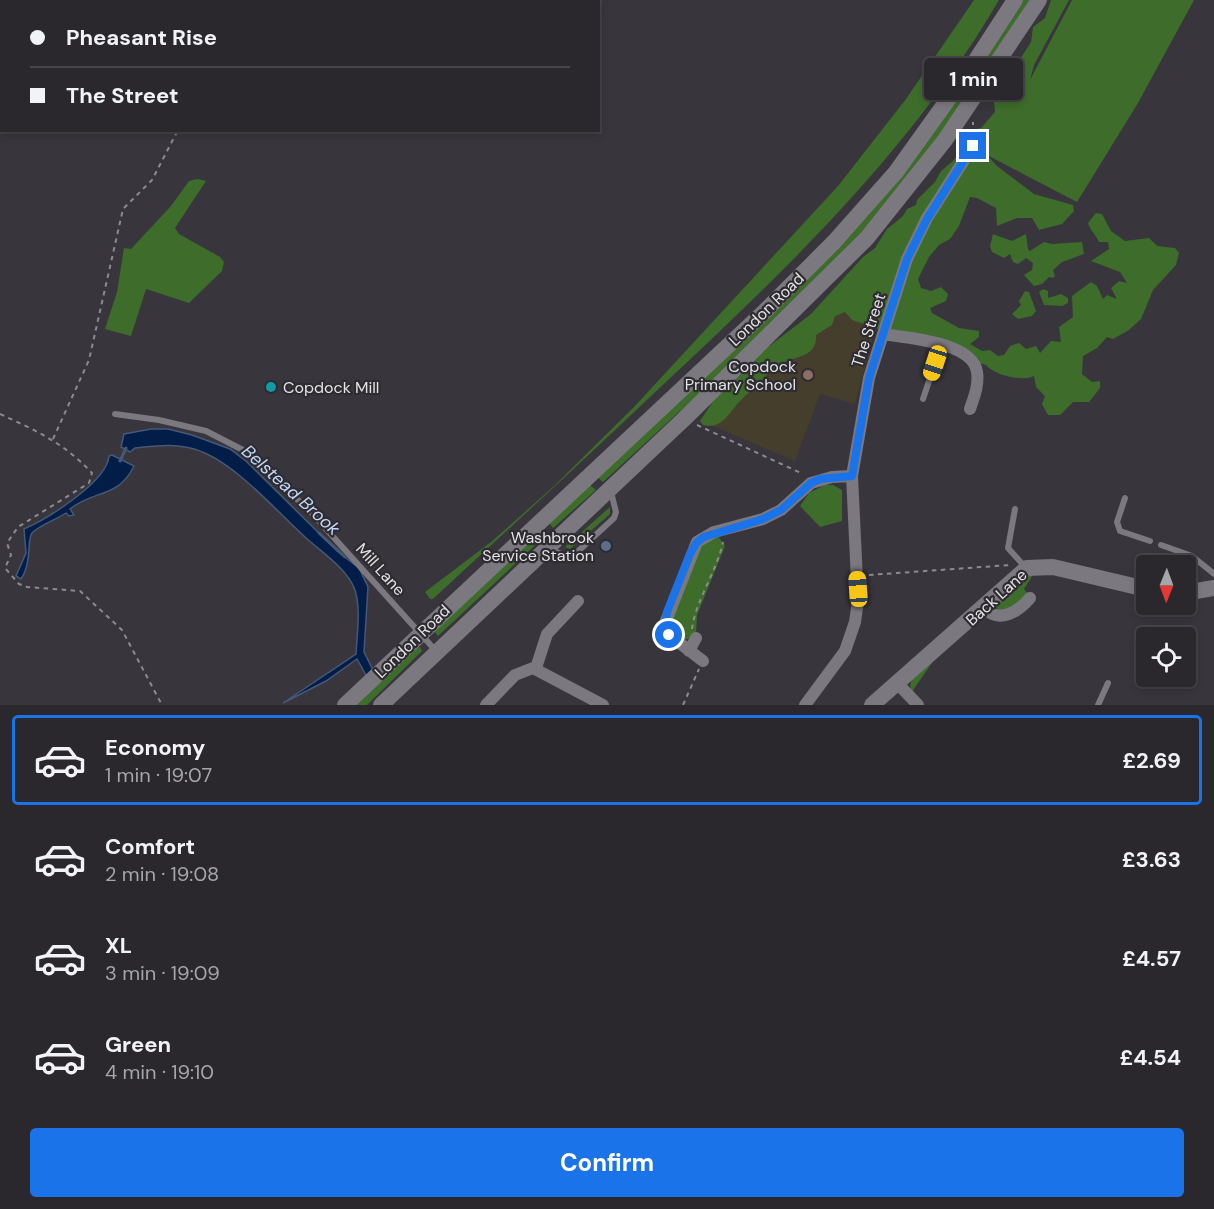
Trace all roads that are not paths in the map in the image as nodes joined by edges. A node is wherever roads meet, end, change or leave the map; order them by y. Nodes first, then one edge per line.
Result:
1 (1015, 0) edge
2 (1039, 0) edge
3 (973, 146) dead end
4 (883, 334) junction
5 (941, 345) junction
6 (923, 399) dead end
7 (970, 409) dead end
8 (115, 414) dead end
9 (852, 476) junction
10 (610, 488) junction
11 (1125, 498) dead end
12 (1015, 509) dead end
13 (1150, 541) dead end
14 (1161, 544) dead end
15 (546, 548) junction
16 (1027, 568) junction
17 (1214, 574) edge
18 (1136, 587) edge
19 (1214, 588) edge
20 (1196, 591) edge
21 (1030, 598) dead end
22 (578, 601) dead end
23 (984, 608) junction
24 (420, 633) junction
25 (436, 651) junction
26 (702, 661) road end
27 (536, 668) junction
28 (897, 683) junction
29 (1108, 683) dead end
30 (345, 705) edge
31 (381, 705) edge
32 (486, 705) edge
33 (602, 705) edge
34 (805, 705) edge
35 (872, 705) edge
36 (918, 705) edge
37 (1098, 705) edge

1 - 24 street, London Road
2 - 10 street, London Road
3 - 4 street, The Street
4 - 5 street
4 - 9 street, The Street
5 - 6 lane
5 - 7 street
8 - 24 lane, Mill Lane
9 - 26 street
9 - 34 street, The Street
10 - 15 street, London Road
10 - 15 lane
11 - 13 lane
12 - 16 lane
14 - 17 lane
15 - 25 street, London Road
16 - 18 street, Back Lane
16 - 23 street, Back Lane
19 - 20 street
21 - 23 street
22 - 27 street
23 - 28 street, Back Lane
24 - 25 lane, Mill Lane
24 - 30 street, London Road
25 - 31 street, London Road
27 - 32 street
27 - 33 street
28 - 35 street, Back Lane
28 - 36 street
29 - 37 lane

